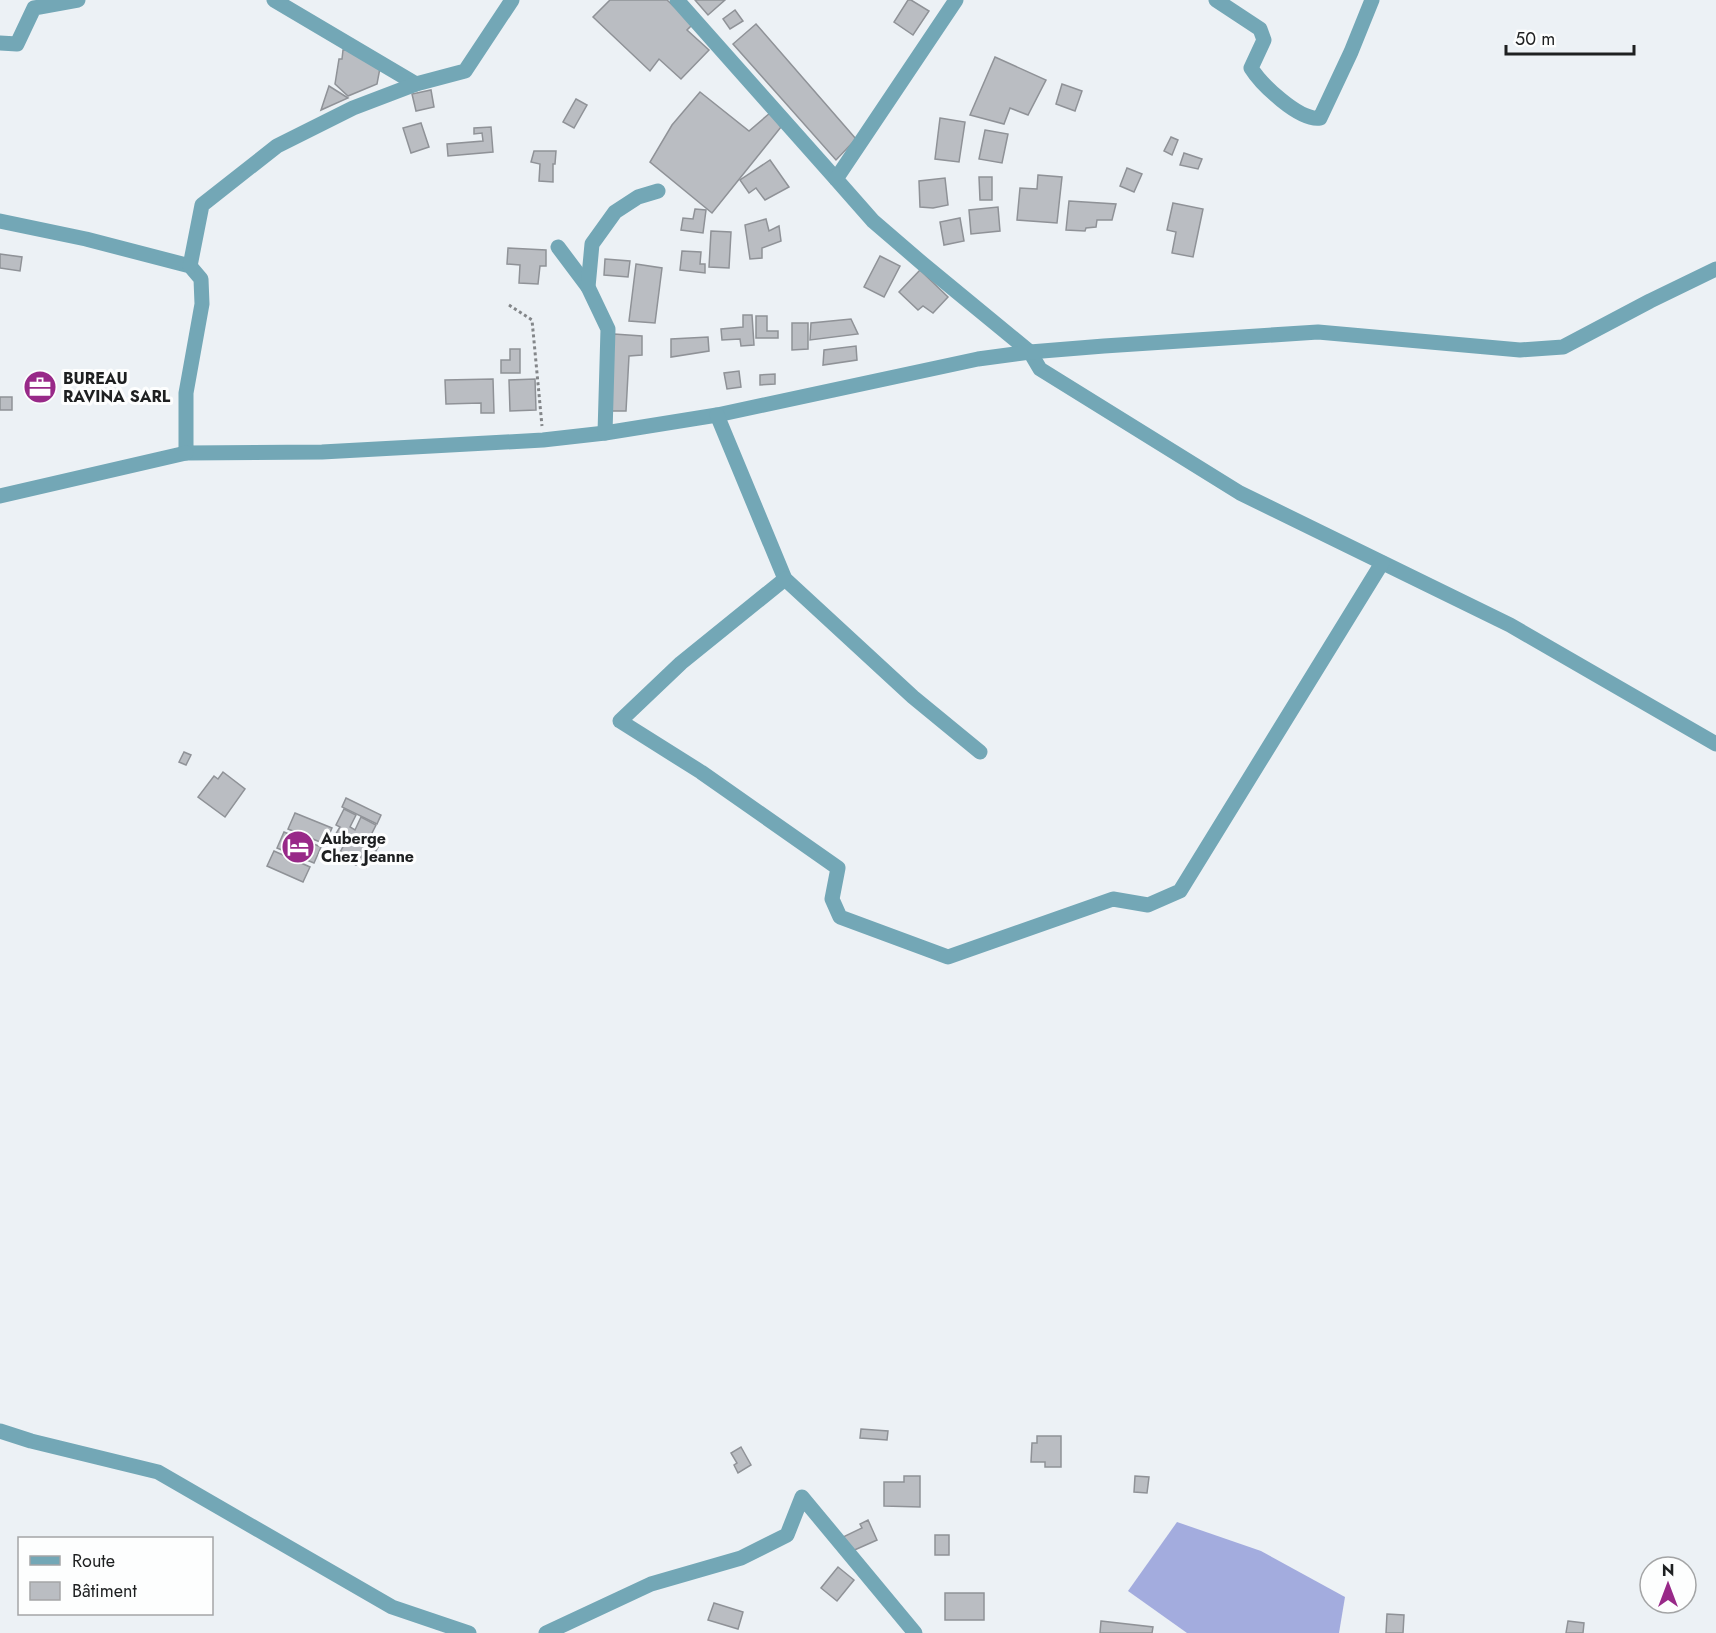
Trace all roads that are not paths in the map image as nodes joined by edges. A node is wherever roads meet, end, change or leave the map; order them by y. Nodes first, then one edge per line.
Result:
1 (78, 0) edge
2 (274, 0) edge
3 (512, 0) edge
4 (677, 0) edge
5 (956, 0) edge
6 (1216, 0) edge
7 (1372, 0) edge
8 (0, 43) edge
9 (416, 84) junction
10 (836, 179) junction
11 (658, 191) dead end
12 (0, 221) edge
13 (558, 247) dead end
14 (190, 266) junction
15 (1716, 269) edge
16 (588, 286) junction
17 (1030, 352) junction
18 (717, 415) junction
19 (605, 433) junction
20 (186, 453) junction
21 (0, 496) edge
22 (1382, 563) junction
23 (785, 579) junction
24 (1716, 744) edge
25 (980, 752) dead end
26 (0, 1431) edge
27 (469, 1633) edge
28 (546, 1633) edge
29 (915, 1633) edge

1 - 8 street
2 - 9 street
3 - 9 street
4 - 10 street
5 - 10 street
6 - 7 street
9 - 14 street
10 - 17 street
11 - 16 street
12 - 14 street
13 - 16 street
14 - 20 street
15 - 17 street
16 - 19 street
17 - 18 street
17 - 22 street
18 - 19 street
18 - 23 street
19 - 20 street
20 - 21 street
22 - 23 street
22 - 24 street
23 - 25 street
26 - 27 street
28 - 29 street

